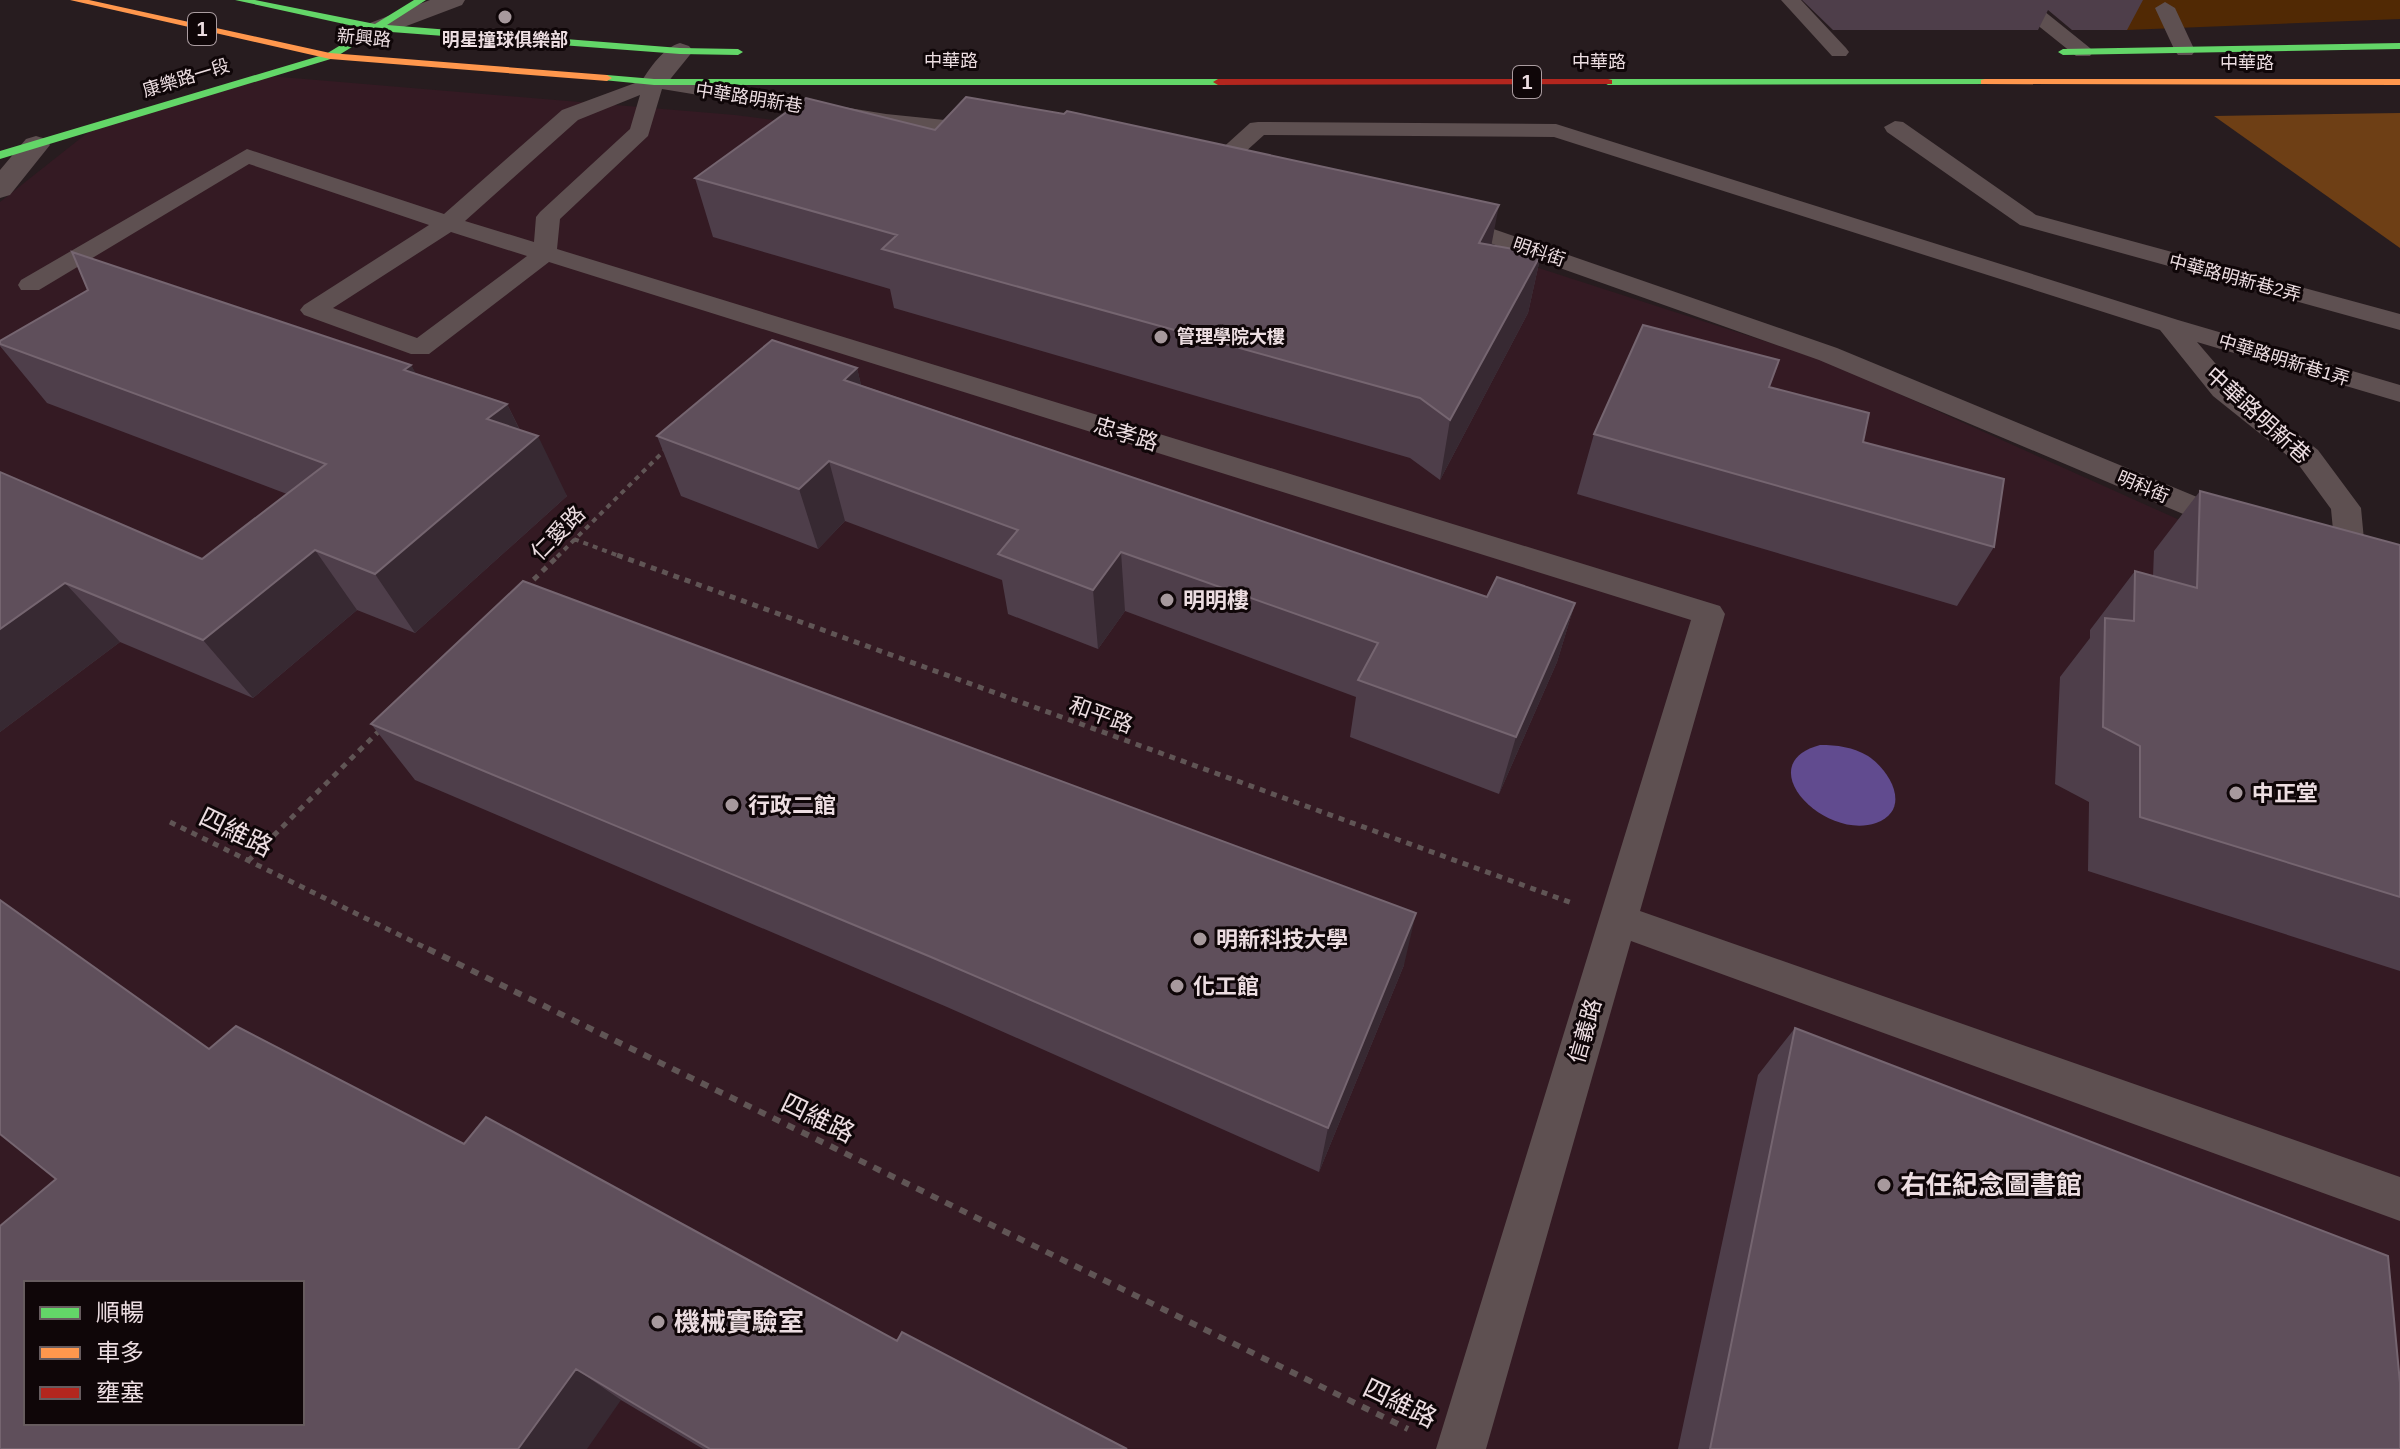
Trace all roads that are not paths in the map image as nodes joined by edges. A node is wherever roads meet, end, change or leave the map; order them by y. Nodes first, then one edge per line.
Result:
1 (75, 0) edge
2 (240, 0) edge
3 (391, 0) edge
4 (421, 0) edge
5 (453, 0) edge
6 (1790, 0) edge
7 (2027, 7) dead end
8 (2165, 8) dead end
9 (379, 28) junction
10 (2400, 46) edge
11 (680, 51) junction
12 (2185, 51) junction
13 (1808, 52) dead end
14 (1846, 52) joint
15 (2037, 52) dead end
16 (2083, 52) junction
17 (763, 53) dead end
18 (330, 56) junction
19 (654, 82) junction
20 (2400, 82) edge
21 (1895, 127) dead end
22 (1009, 134) edge
23 (36, 145) junction
24 (0, 155) edge
25 (1253, 162) edge
26 (0, 189) edge
27 (1428, 213) edge
28 (448, 223) junction
29 (2070, 234) junction
30 (545, 254) junction
31 (30, 285) dead end
32 (2067, 291) junction
33 (2400, 322) edge
34 (2169, 325) junction
35 (2400, 394) edge
36 (2254, 530) edge
37 (2350, 561) edge
38 (1709, 614) joint
39 (1618, 920) junction
40 (2400, 1199) edge
41 (1461, 1449) edge

1 - 18 main road, 新興路 / 1
2 - 9 main road, 新興路 / 1
3 - 9 street
4 - 9 main road, 康樂路一段
5 - 9 street
6 - 14 lane
7 - 16 lane
8 - 12 lane
9 - 11 main road, 新興路 / 1
9 - 18 main road, 康樂路一段
10 - 12 main road, 中華路
11 - 17 main road, 1
11 - 19 street
12 - 16 main road, 中華路
13 - 14 main road
15 - 16 main road, 中華路
18 - 19 main road, 新興路 / 1
18 - 23 main road, 康樂路一段
19 - 20 main road, 中華路 / 1
19 - 22 lane, 中華路明新巷
19 - 28 lane
19 - 30 lane
21 - 29 lane, 中華路明新巷2弄
23 - 24 main road, 康樂路一段
23 - 26 street
25 - 32 lane
27 - 36 lane, 明科街
28 - 30 lane, 忠孝路
28 - 30 lane
28 - 31 lane, 忠孝路
29 - 32 lane
29 - 33 lane, 中華路明新巷2弄
30 - 38 lane, 忠孝路
32 - 34 lane
34 - 35 lane, 中華路明新巷1弄
34 - 37 lane, 中華路明新巷
38 - 39 lane, 信義路
39 - 40 lane
39 - 41 lane, 信義路

